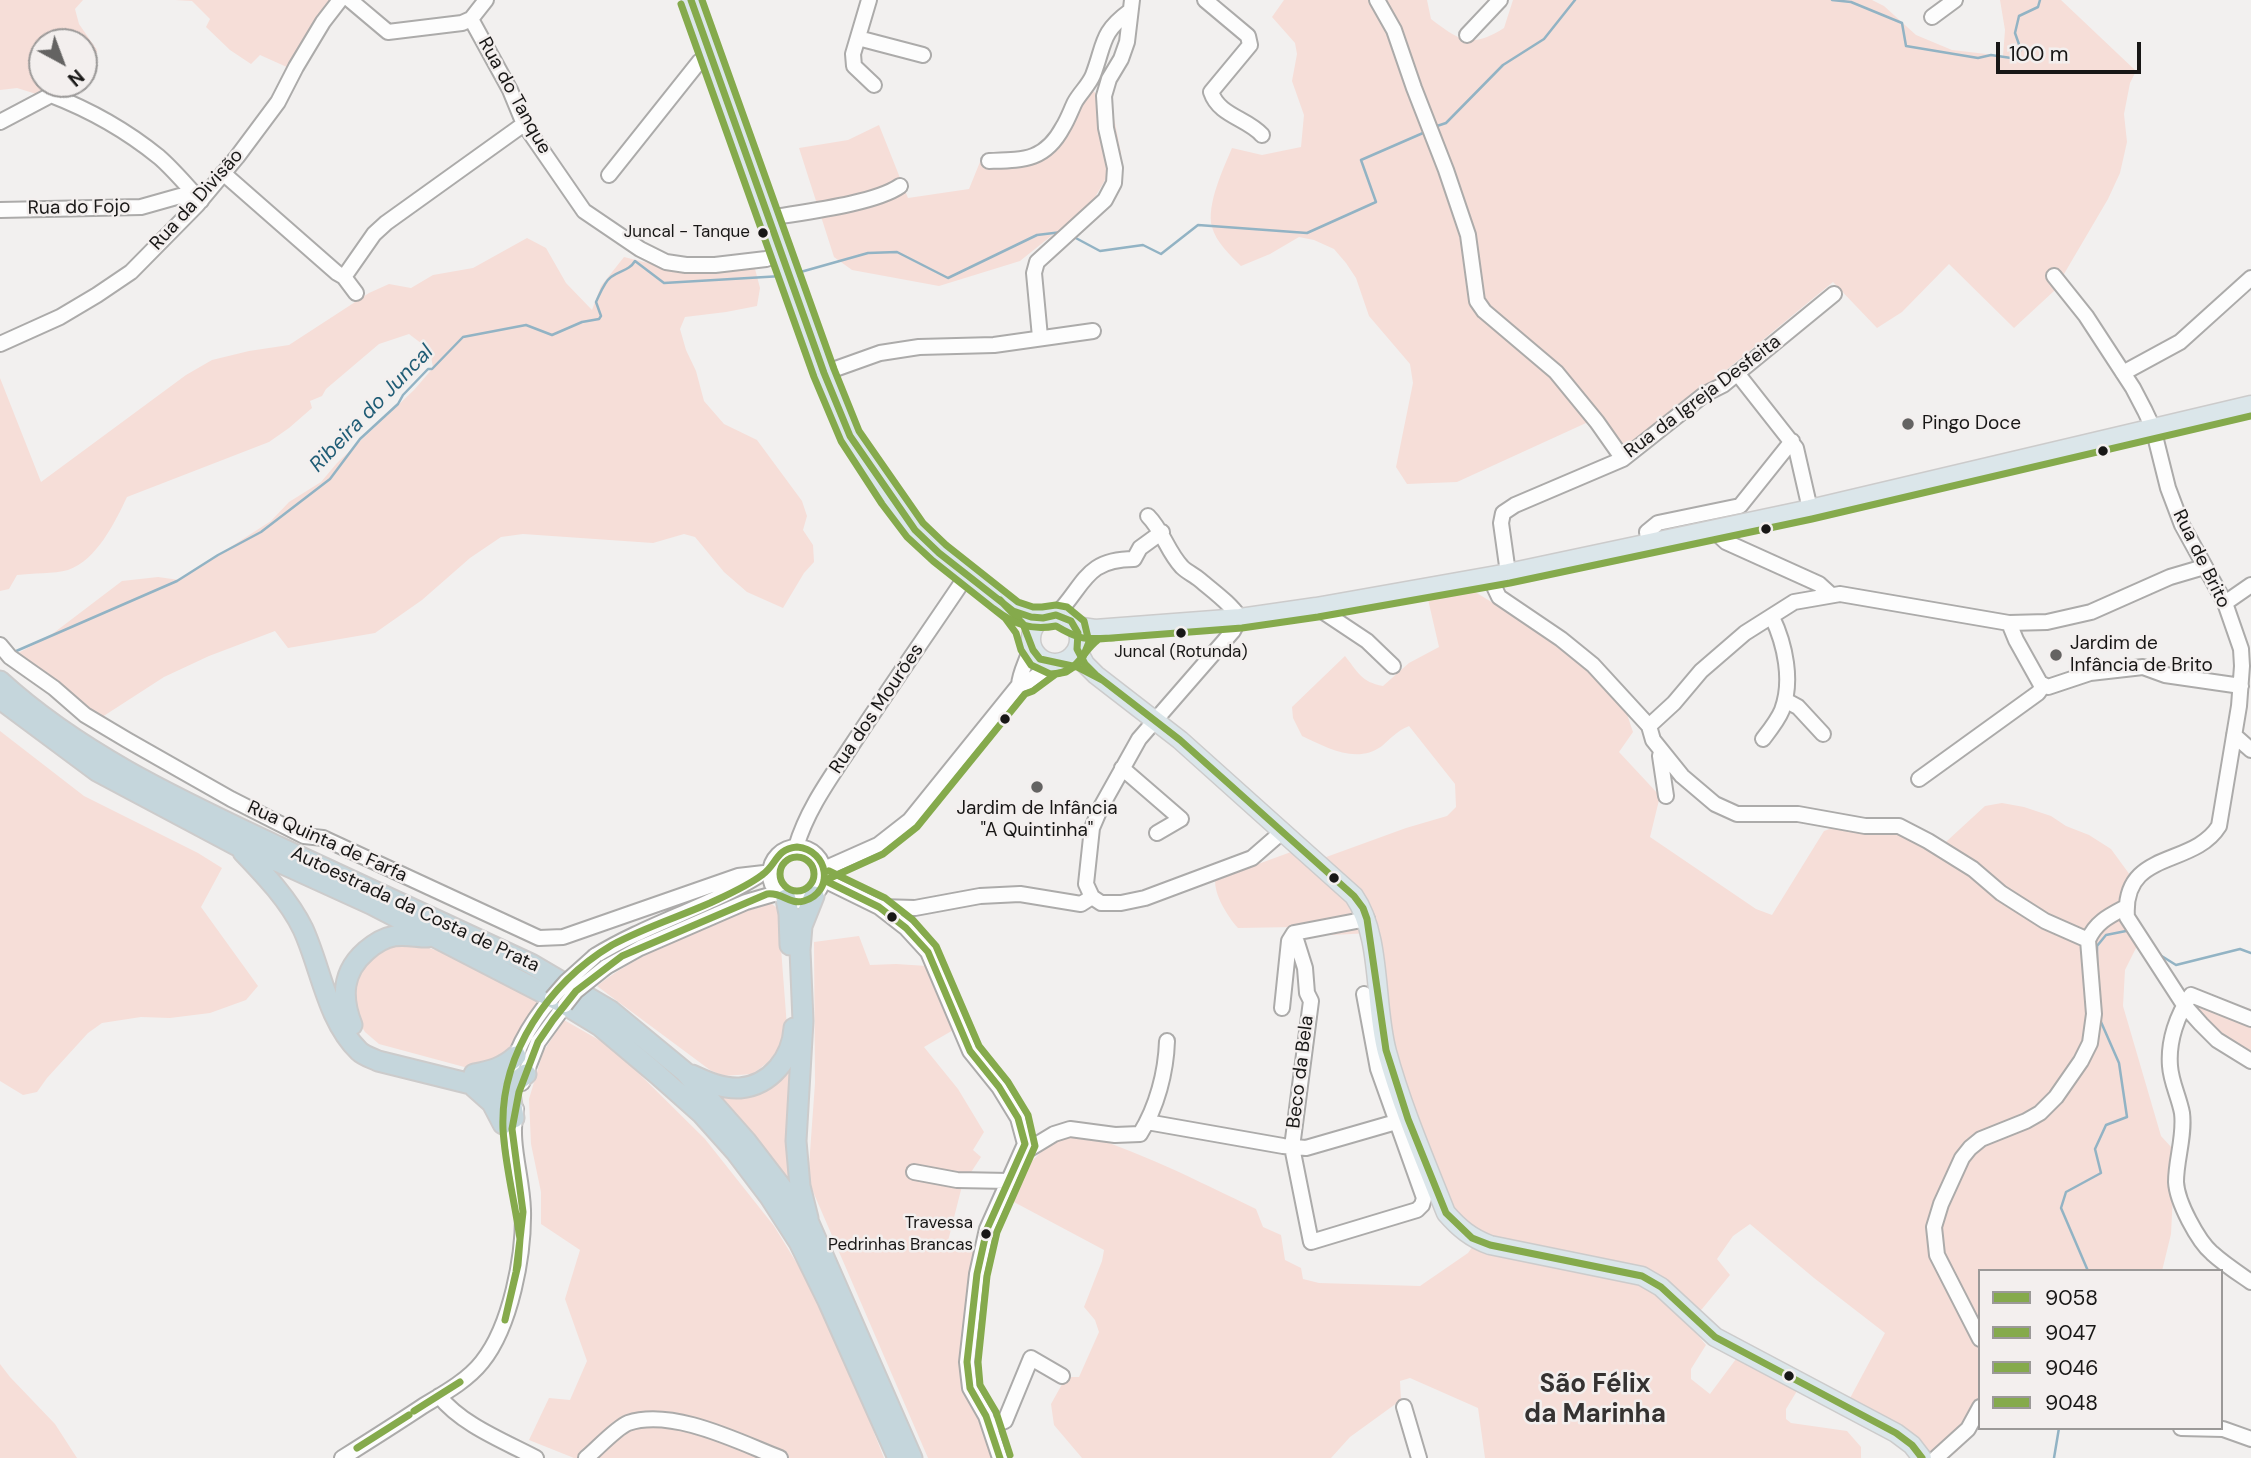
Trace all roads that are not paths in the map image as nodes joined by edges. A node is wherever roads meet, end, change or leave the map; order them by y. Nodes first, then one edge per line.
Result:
1 (340, 0) edge
2 (350, 0) edge
3 (486, 0) edge
4 (691, 0) edge
5 (869, 0) edge
6 (1205, 0) edge
7 (1377, 0) edge
8 (1500, 0) edge
9 (1955, 0) edge
10 (1131, 6) edge
11 (1932, 17) dead end
12 (471, 19) junction
13 (1467, 35) dead end
14 (858, 38) junction
15 (710, 54) junction
16 (923, 55) dead end
17 (874, 85) dead end
18 (0, 122) edge
19 (524, 124) junction
20 (1262, 135) dead end
21 (989, 160) dead end
22 (223, 173) junction
23 (609, 175) dead end
24 (900, 186) dead end
25 (199, 203) junction
26 (0, 210) edge
27 (769, 219) junction
28 (781, 254) junction
29 (2054, 276) dead end
30 (344, 277) junction
31 (2251, 278) edge
32 (356, 293) dead end
33 (1835, 294) dead end
34 (1093, 331) dead end
35 (1040, 337) junction
36 (0, 344) edge
37 (824, 373) junction
38 (1737, 373) junction
39 (2123, 373) junction
40 (2251, 405) edge
41 (2153, 428) junction
42 (1792, 441) junction
43 (1623, 459) junction
44 (1810, 509) junction
45 (1148, 516) dead end
46 (1713, 530) junction
47 (1162, 532) junction
48 (1649, 543) junction
49 (2204, 567) junction
50 (1508, 573) junction
51 (967, 575) junction
52 (1489, 576) junction
53 (2251, 585) edge
54 (1830, 594) junction
55 (2225, 603) junction
56 (1317, 607) junction
57 (1013, 611) junction
58 (1772, 617) junction
59 (1240, 618) junction
60 (2010, 623) junction
61 (1067, 628) junction
62 (1031, 642) junction
63 (0, 645) edge
64 (1057, 663) junction
65 (1393, 666) dead end
66 (1096, 675) junction
67 (0, 681) edge
68 (1019, 685) junction
69 (2043, 686) junction
70 (2241, 686) junction
71 (0, 699) edge
72 (1785, 700) junction
73 (2245, 709) edge
74 (1154, 721) junction
75 (1649, 726) junction
76 (1823, 734) dead end
77 (2234, 735) junction
78 (1763, 738) dead end
79 (2251, 750) edge
80 (1661, 752) junction
81 (1122, 768) junction
82 (1919, 779) dead end
83 (1666, 796) dead end
84 (1283, 831) junction
85 (1157, 833) dead end
86 (238, 846) junction
87 (796, 847) junction
88 (767, 870) junction
89 (824, 874) junction
90 (781, 896) junction
91 (814, 897) junction
92 (1092, 897) junction
93 (879, 906) junction
94 (2126, 907) junction
95 (915, 908) junction
96 (1367, 919) junction
97 (906, 928) junction
98 (1294, 933) junction
99 (436, 938) junction
100 (2088, 940) junction
101 (600, 961) junction
102 (1364, 995) dead end
103 (2184, 1005) junction
104 (1282, 1008) dead end
105 (2251, 1019) edge
106 (531, 1039) junction
107 (1167, 1041) dead end
108 (516, 1056) junction
109 (2251, 1061) edge
110 (685, 1072) junction
111 (526, 1074) junction
112 (472, 1079) junction
113 (506, 1088) junction
114 (509, 1121) junction
115 (1402, 1121) junction
116 (1147, 1122) junction
117 (1292, 1147) junction
118 (1021, 1154) junction
119 (914, 1172) dead end
120 (1009, 1181) junction
121 (809, 1223) junction
122 (2251, 1282) edge
123 (1978, 1335) edge
124 (1062, 1376) dead end
125 (439, 1396) junction
126 (1404, 1407) dead end
127 (1978, 1411) edge
128 (989, 1427) junction
129 (2223, 1429) edge
130 (2251, 1439) edge
131 (342, 1458) edge
132 (536, 1458) edge
133 (586, 1458) edge
134 (780, 1458) edge
135 (898, 1458) edge
136 (912, 1458) edge
137 (1000, 1458) edge
138 (1419, 1458) edge
139 (1922, 1458) edge
140 (1937, 1458) edge

1 - 22 street, Rua da Divisão
2 - 12 street, Rua do Tanque
3 - 12 street
4 - 15 main road
5 - 14 street
6 - 20 street
7 - 43 street
8 - 13 street
9 - 11 street
10 - 21 street
10 - 35 street
12 - 19 street, Rua do Tanque
14 - 16 street
14 - 17 street
15 - 23 street
15 - 27 main road
18 - 25 street
19 - 28 street, Rua do Tanque
19 - 30 street
22 - 25 street, Rua da Divisão
22 - 30 street
24 - 27 street
25 - 26 street, Rua do Fojo
25 - 36 street, Rua da Divisão
27 - 28 main road
28 - 37 main road
29 - 39 street, Rua de Brito
30 - 32 street
31 - 39 street
33 - 38 street, Rua da Igreja Desfeita
34 - 35 street
35 - 37 street
37 - 51 main road
38 - 42 street
38 - 43 street, Rua da Igreja Desfeita
39 - 41 street, Rua de Brito
40 - 41 main road
41 - 44 main road
41 - 49 street, Rua de Brito
42 - 44 street
42 - 48 street
43 - 50 street, Rua da Igreja Desfeita
44 - 46 main road
45 - 47 street
46 - 48 main road
46 - 54 street
47 - 59 street
47 - 61 street
48 - 50 main road
49 - 55 street, Rua de Brito
49 - 60 street
50 - 52 main road
51 - 57 main road
51 - 87 street, Rua dos Mourões
52 - 56 main road
52 - 75 street
53 - 55 street
54 - 58 street
54 - 60 street
55 - 70 street, Rua de Brito
56 - 59 main road
56 - 65 street
57 - 61 main road
57 - 62 main road
58 - 72 street
58 - 75 street
59 - 61 main road
59 - 74 street
60 - 69 street
61 - 62 main road
61 - 64 main road
61 - 66 main road
62 - 64 main road
62 - 68 street
63 - 88 street, Rua Quinta de Farfa
64 - 66 main road
64 - 68 street
66 - 74 main road
67 - 110 highway, Autoestrada da Costa de Prata
68 - 89 street
69 - 70 street
69 - 82 street
70 - 73 street, Rua de Brito
71 - 86 highway, Autoestrada da Costa de Prata
72 - 76 street
72 - 78 street
73 - 77 street, Rua de Brito
74 - 81 street
74 - 84 main road
75 - 80 street
77 - 79 street
77 - 94 street, Rua de Brito
80 - 83 street
80 - 100 street
81 - 85 street
81 - 92 street
84 - 92 street
84 - 96 main road
86 - 99 highway, Autoestrada da Costa de Prata
86 - 112 highway
87 - 88 street
87 - 89 street
88 - 90 street
88 - 101 street
89 - 91 street
89 - 93 street
90 - 91 street
90 - 101 street
90 - 110 highway
91 - 121 highway
92 - 95 street
93 - 95 street
93 - 97 street
94 - 100 street
94 - 103 street
95 - 97 street
96 - 98 street
96 - 115 main road
97 - 118 street
98 - 104 street
98 - 117 street, Beco da Bela
99 - 112 highway
99 - 135 highway, Autoestrada da Costa de Prata
100 - 123 street
101 - 106 street, bridge
102 - 115 street
103 - 105 street
103 - 109 street
103 - 122 street
106 - 108 street
106 - 111 street
107 - 116 street
108 - 112 highway
108 - 113 street
110 - 121 highway, Autoestrada da Costa de Prata
111 - 113 highway
111 - 114 street
112 - 113 highway
112 - 114 highway
113 - 114 highway
114 - 125 street
115 - 117 street
115 - 117 street, Beco da Bela
115 - 139 main road
116 - 117 street
116 - 118 street
118 - 120 street
119 - 120 street
120 - 128 street
121 - 136 highway, Autoestrada da Costa de Prata
124 - 128 street
125 - 131 street
125 - 132 street
126 - 138 street
127 - 140 street
128 - 137 street
129 - 130 street
133 - 134 street

